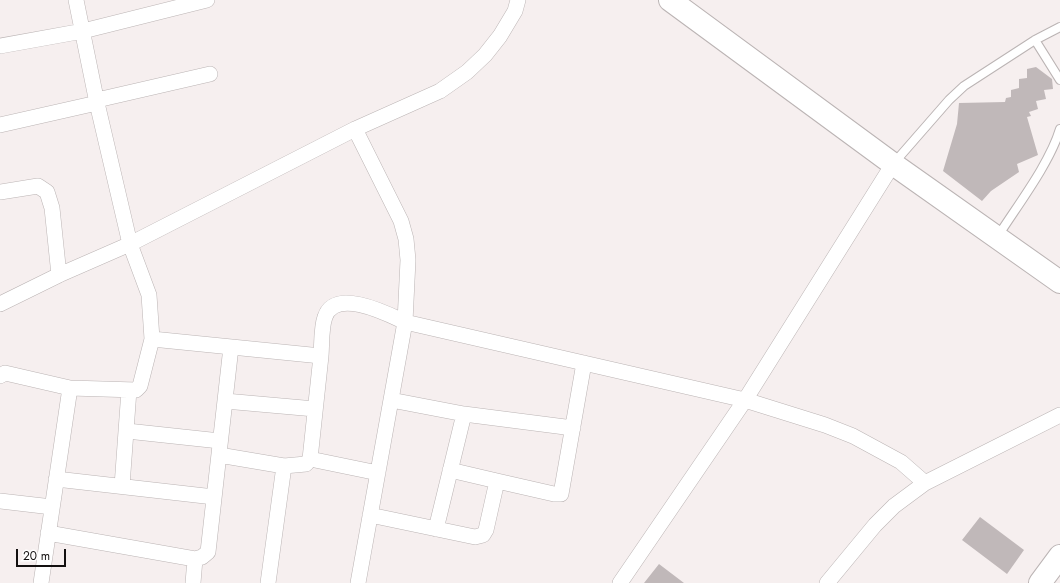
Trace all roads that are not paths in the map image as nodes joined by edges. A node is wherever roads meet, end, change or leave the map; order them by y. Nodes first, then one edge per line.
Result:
1 (76, 0) edge
2 (207, 0) edge
3 (526, 0) edge
4 (670, 0) edge
5 (517, 5) edge
6 (1060, 27) edge
7 (83, 31) junction
8 (1035, 40) junction
9 (0, 46) edge
10 (210, 74) dead end
11 (1060, 80) edge
12 (97, 102) junction
13 (0, 125) edge
14 (355, 129) junction
15 (1060, 129) edge
16 (893, 164) junction
17 (0, 192) edge
18 (998, 236) junction
19 (130, 244) junction
20 (59, 275) junction
21 (1060, 282) edge
22 (0, 304) edge
23 (405, 322) junction
24 (152, 339) junction
25 (231, 347) junction
26 (321, 356) junction
27 (584, 363) junction
28 (0, 376) edge
29 (70, 388) junction
30 (129, 390) junction
31 (391, 400) junction
32 (745, 400) junction
33 (225, 401) junction
34 (315, 409) junction
35 (464, 414) junction
36 (1060, 415) edge
37 (573, 428) junction
38 (126, 431) junction
39 (220, 448) junction
40 (310, 459) junction
41 (284, 466) junction
42 (450, 470) junction
43 (378, 473) junction
44 (56, 479) junction
45 (497, 482) junction
46 (925, 483) junction
47 (122, 486) junction
48 (214, 497) junction
49 (0, 501) edge
50 (52, 507) junction
51 (370, 515) junction
52 (436, 529) junction
53 (48, 533) junction
54 (1060, 556) edge
55 (195, 559) junction
56 (41, 583) edge
57 (193, 583) edge
58 (268, 583) edge
59 (358, 583) edge
60 (620, 583) edge
61 (827, 583) edge
62 (1040, 583) edge

1 - 7 street
2 - 7 street
3 - 5 street
4 - 16 main road
5 - 14 street
6 - 8 lane
7 - 9 street
7 - 12 street
8 - 11 lane
8 - 16 lane
10 - 12 street
12 - 13 street
12 - 19 street
14 - 19 street
14 - 23 street
15 - 18 lane
16 - 18 main road
16 - 32 street
17 - 20 street
18 - 21 main road
19 - 20 street
19 - 24 street
20 - 22 street
23 - 26 street
23 - 27 street
23 - 31 street
24 - 25 street
24 - 30 street
25 - 26 street
25 - 33 street
26 - 34 street
27 - 32 street
27 - 37 street
28 - 29 street
29 - 30 street
29 - 44 street
30 - 38 street
31 - 35 street
31 - 43 street
32 - 46 street
32 - 60 street
33 - 34 street
33 - 39 street
34 - 40 street
35 - 37 street
35 - 42 street
36 - 46 street
37 - 45 street
38 - 39 street
38 - 47 street
39 - 41 street
39 - 48 street
40 - 41 street
40 - 43 street
41 - 58 street
42 - 45 street
42 - 52 street
43 - 51 street
44 - 47 street
44 - 50 street
45 - 52 street
46 - 61 street
47 - 48 street
48 - 55 street
49 - 50 street
50 - 53 street
51 - 52 street
51 - 59 street
53 - 55 street
53 - 56 street
54 - 62 main road
55 - 57 street

